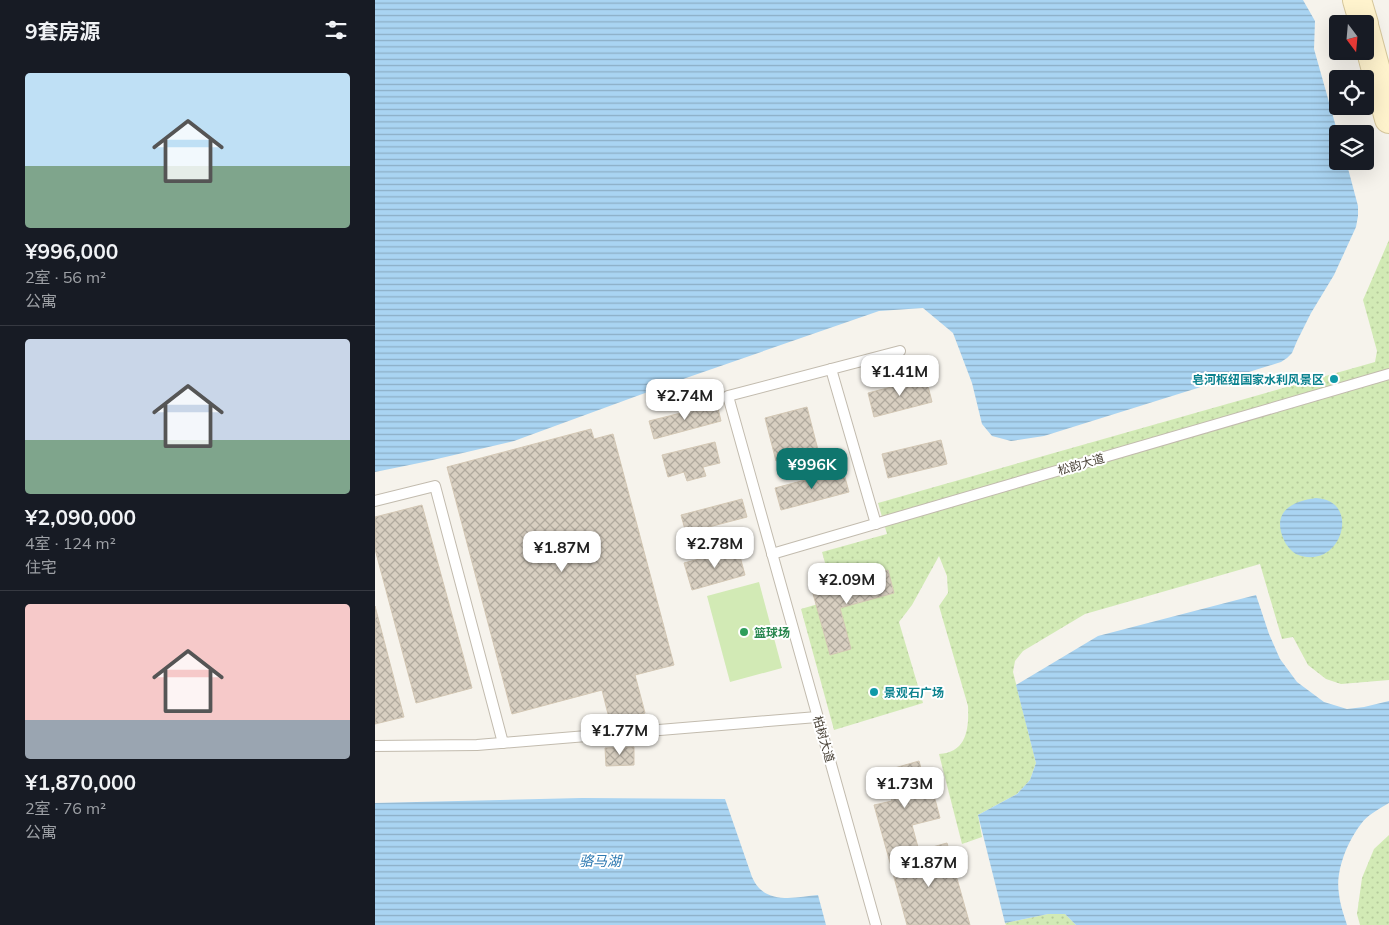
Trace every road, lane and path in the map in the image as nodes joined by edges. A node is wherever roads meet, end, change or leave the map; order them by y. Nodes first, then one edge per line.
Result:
1 (1357, 0) edge
2 (1361, 15) edge
3 (1373, 60) edge
4 (1389, 118) edge
5 (900, 351) dead end
6 (831, 369) junction
7 (1389, 374) edge
8 (375, 501) edge
9 (876, 524) junction
10 (772, 554) junction
11 (817, 717) junction
12 (503, 743) junction
13 (375, 746) edge
14 (876, 925) edge

1 - 2 street
3 - 4 street
5 - 6 lane
6 - 9 lane
6 - 10 lane, 柏树大道
7 - 9 lane, 松韵大道
8 - 12 lane
9 - 10 lane, 松韵大道
10 - 11 lane, 柏树大道
11 - 12 lane
11 - 14 lane, 柏树大道
12 - 13 lane

